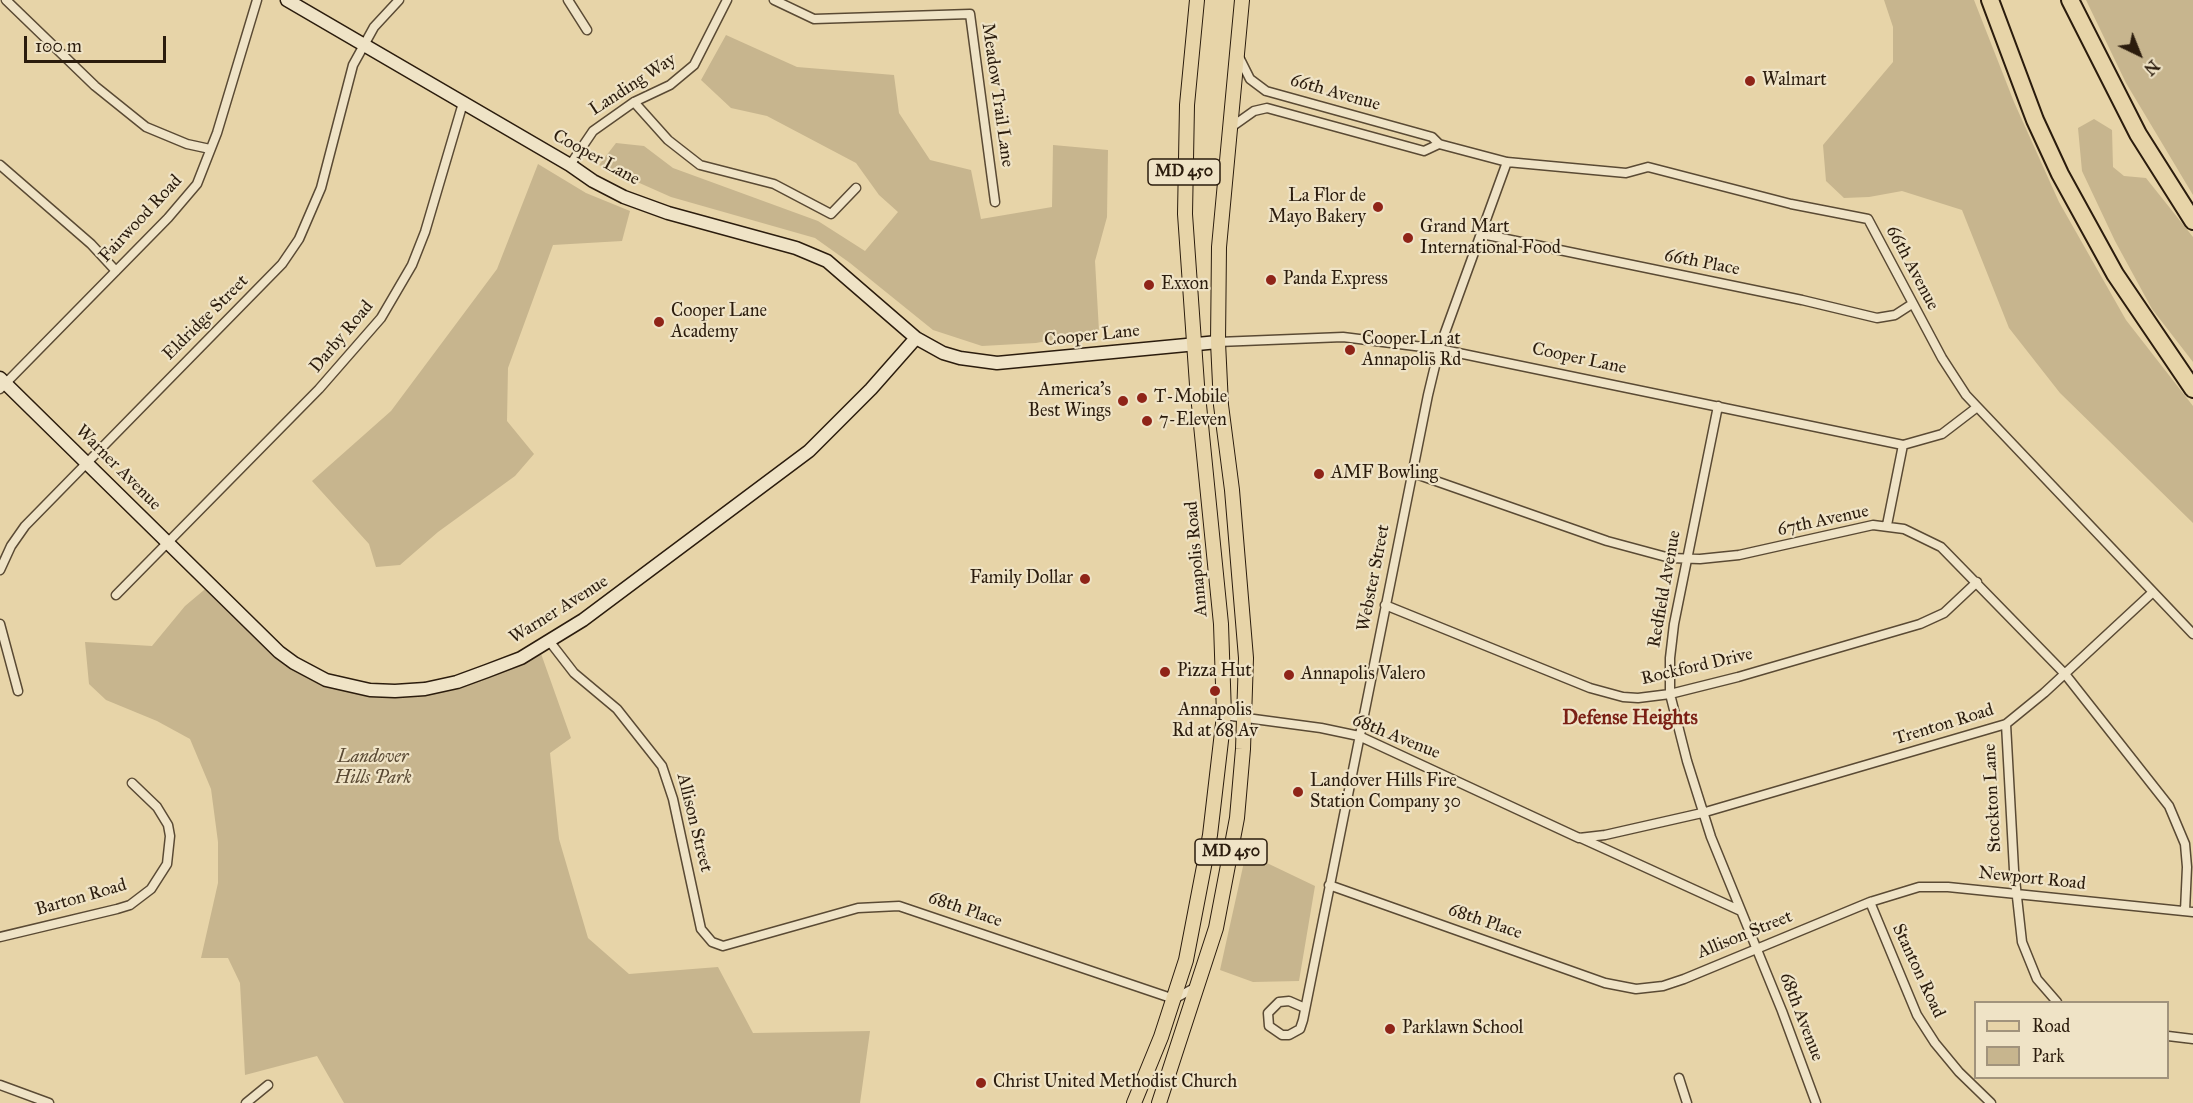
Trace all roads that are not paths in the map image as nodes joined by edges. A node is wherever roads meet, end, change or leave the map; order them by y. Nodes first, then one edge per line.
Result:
1 (6, 0) edge
2 (257, 0) edge
3 (287, 0) edge
4 (399, 0) edge
5 (568, 0) edge
6 (727, 0) edge
7 (774, 0) edge
8 (1197, 0) edge
9 (1242, 0) edge
10 (1990, 0) edge
11 (2070, 0) edge
12 (587, 30) dead end
13 (363, 45) junction
14 (1237, 54) junction
15 (634, 102) junction
16 (463, 103) junction
17 (1230, 129) junction
18 (1439, 144) junction
19 (210, 149) junction
20 (1507, 162) junction
21 (0, 165) edge
22 (570, 165) junction
23 (856, 188) dead end
24 (995, 201) dead end
25 (2193, 221) edge
26 (1482, 234) junction
27 (116, 271) junction
28 (1912, 304) junction
29 (916, 338) junction
30 (1218, 342) junction
31 (1196, 344) junction
32 (1439, 349) junction
33 (2, 384) edge
34 (2193, 389) edge
35 (1718, 406) junction
36 (1976, 408) junction
37 (1903, 445) junction
38 (87, 463) junction
39 (1413, 473) junction
40 (1887, 525) junction
41 (167, 542) junction
42 (1685, 559) junction
43 (0, 570) edge
44 (1977, 582) junction
45 (2153, 592) junction
46 (116, 595) dead end
47 (1385, 606) junction
48 (0, 624) edge
49 (2193, 634) edge
50 (550, 642) junction
51 (2065, 674) junction
52 (18, 690) dead end
53 (1670, 694) junction
54 (1224, 716) junction
55 (1246, 717) junction
56 (2006, 724) junction
57 (1359, 736) junction
58 (132, 783) dead end
59 (1702, 813) junction
60 (1579, 837) junction
61 (1329, 885) junction
62 (2016, 894) junction
63 (1870, 902) junction
64 (1742, 911) junction
65 (2189, 912) edge
66 (0, 937) edge
67 (712, 942) joint
68 (1756, 948) junction
69 (1199, 985) junction
70 (1631, 988) joint
71 (1174, 999) junction
72 (2056, 1001) edge
73 (1305, 1008) junction
74 (2169, 1036) edge
75 (2193, 1039) edge
76 (1679, 1078) dead end
77 (0, 1085) edge
78 (268, 1085) dead end
79 (1815, 1102) edge
80 (50, 1103) edge
81 (246, 1103) edge
82 (1134, 1103) edge
83 (1159, 1103) edge
84 (1687, 1103) edge
85 (1991, 1103) edge

1 - 19 street
2 - 19 street, Fairwood Road
3 - 13 street, Cooper Lane
4 - 13 street, Eldridge Street
5 - 12 street
6 - 15 street, Landing Way
7 - 24 street, Meadow Trail Lane
8 - 31 main road, Annapolis Road / MD 450
9 - 14 main road, MD 450
10 - 34 highway
11 - 25 highway
13 - 16 street, Cooper Lane
13 - 38 street, Eldridge Street
14 - 17 main road, MD 450
14 - 18 street, 66th Avenue
15 - 22 street, Landing Way
15 - 23 street
16 - 22 street, Cooper Lane
16 - 41 street, Darby Road
17 - 18 street, 66th Avenue
17 - 30 main road, MD 450
18 - 20 street, 66th Avenue
19 - 27 street, Fairwood Road
20 - 26 street, Webster Street
20 - 28 street, 66th Avenue
21 - 27 street
22 - 29 street, Cooper Lane
26 - 28 street, 66th Place
26 - 32 street, Webster Street
27 - 33 street, Fairwood Road
28 - 36 street, 66th Avenue
29 - 31 street, Cooper Lane
29 - 50 street, Warner Avenue
30 - 31 street, Cooper Lane
30 - 32 street, Cooper Lane
30 - 55 main road, MD 450
31 - 54 main road, Annapolis Road / MD 450
32 - 35 street, Cooper Lane
32 - 39 street, Webster Street
33 - 38 street, Warner Avenue
35 - 37 street, Cooper Lane
35 - 42 street, Redfield Avenue
36 - 37 street, Cooper Lane
36 - 45 street, 66th Avenue
37 - 40 street
38 - 41 street, Warner Avenue
38 - 43 street, Eldridge Street
39 - 42 street, 67th Avenue
39 - 47 street, Webster Street
40 - 42 street, 67th Avenue
40 - 44 street, 67th Avenue
41 - 46 street, Darby Road
41 - 50 street, Warner Avenue
42 - 53 street, Redfield Avenue
44 - 51 street, 67th Avenue
44 - 53 street, Rockford Drive
45 - 49 street, 66th Avenue
45 - 51 street, Trenton Road
47 - 53 street, Rockford Drive
47 - 57 street, Webster Street
48 - 52 street
50 - 67 street, Allison Street
51 - 56 street, Trenton Road
51 - 65 street, 67th Avenue
53 - 59 street, Redfield Avenue
54 - 55 street, 68th Avenue
54 - 71 main road, Annapolis Road / MD 450
55 - 57 street, 68th Avenue
55 - 69 main road, MD 450
56 - 59 street, Trenton Road
56 - 62 street, Stockton Lane
57 - 60 street, 68th Avenue
57 - 61 street, Webster Street
58 - 66 street, Barton Road
59 - 60 street
59 - 64 street, 68th Avenue
60 - 64 street, 68th Avenue
61 - 70 street, 68th Place
61 - 73 street, Webster Street
62 - 63 street, Newport Road
62 - 65 street, Newport Road
62 - 72 street, Stockton Lane
63 - 68 street, Allison Street
63 - 85 street, Stanton Road
64 - 68 street, 68th Avenue
67 - 71 street, 68th Place
68 - 70 street, Allison Street
68 - 79 street, 68th Avenue
69 - 71 street
69 - 83 main road, MD 450
71 - 82 main road, Annapolis Road / MD 450
73 - 73 street
74 - 75 street
76 - 84 street
77 - 80 street
78 - 81 street

